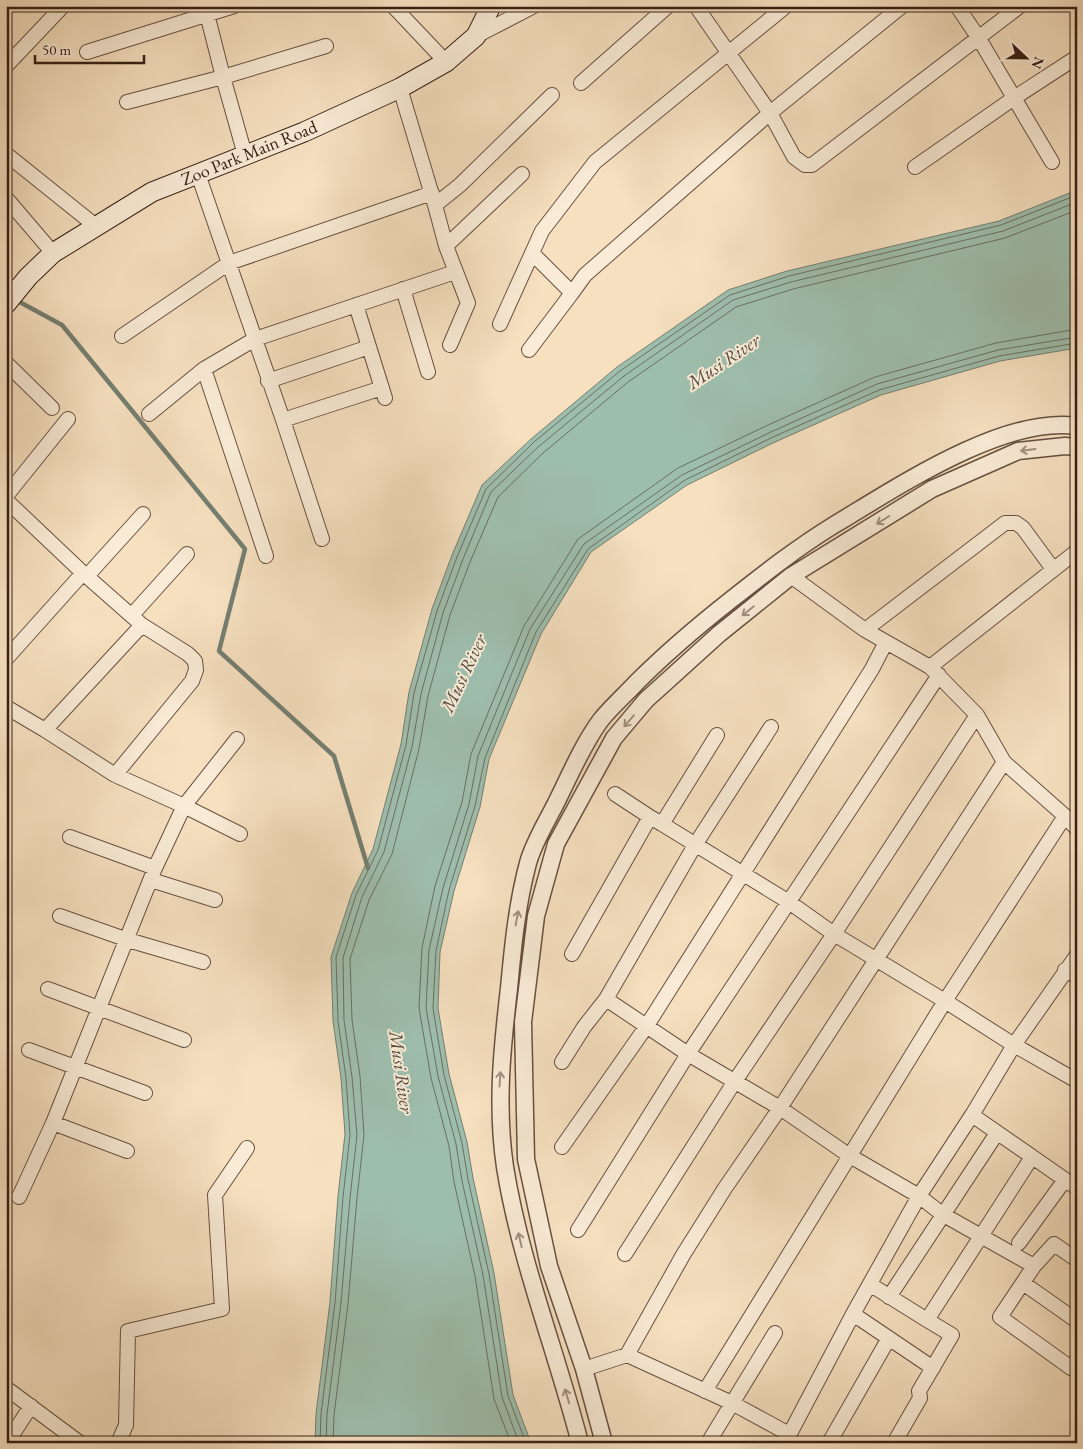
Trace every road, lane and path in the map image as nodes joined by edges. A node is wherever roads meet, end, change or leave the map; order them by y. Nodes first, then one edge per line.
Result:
1 (63, 6) edge
2 (234, 6) edge
3 (393, 6) edge
4 (534, 6) edge
5 (668, 6) edge
6 (696, 6) edge
7 (786, 6) edge
8 (902, 6) edge
9 (957, 6) edge
10 (1020, 6) edge
11 (486, 9) edge
12 (207, 10) edge
13 (476, 36) junction
14 (978, 37) junction
15 (326, 46) dead end
16 (87, 52) dead end
17 (727, 53) junction
18 (1077, 57) edge
19 (446, 62) junction
20 (6, 66) edge
21 (223, 77) junction
22 (581, 83) dead end
23 (400, 88) junction
24 (552, 95) dead end
25 (1014, 98) junction
26 (127, 102) dead end
27 (770, 113) junction
28 (6, 154) edge
29 (245, 155) junction
30 (1052, 162) dead end
31 (915, 167) dead end
32 (198, 174) junction
33 (522, 174) dead end
34 (6, 198) edge
35 (434, 199) junction
36 (97, 227) junction
37 (446, 246) junction
38 (53, 253) junction
39 (533, 254) junction
40 (229, 263) junction
41 (455, 272) junction
42 (403, 290) junction
43 (572, 293) junction
44 (6, 304) edge
45 (356, 305) junction
46 (500, 324) dead end
47 (122, 336) dead end
48 (254, 339) junction
49 (450, 345) dead end
50 (369, 347) junction
51 (529, 350) dead end
52 (6, 363) edge
53 (204, 369) junction
54 (428, 372) dead end
55 (268, 381) junction
56 (52, 408) dead end
57 (149, 414) dead end
58 (68, 419) dead end
59 (283, 420) junction
60 (1077, 426) edge
61 (1077, 447) edge
62 (6, 498) edge
63 (143, 514) dead end
64 (322, 540) dead end
65 (1077, 551) edge
66 (187, 554) dead end
67 (266, 556) dead end
68 (1053, 569) junction
69 (85, 574) junction
70 (791, 576) junction
71 (137, 620) junction
72 (865, 630) junction
73 (886, 642) junction
74 (6, 658) edge
75 (934, 671) junction
76 (6, 707) edge
77 (977, 715) junction
78 (771, 728) dead end
79 (45, 730) junction
80 (717, 735) dead end
81 (237, 739) dead end
82 (1004, 762) junction
83 (115, 775) junction
84 (614, 794) dead end
85 (184, 806) junction
86 (1065, 816) junction
87 (656, 821) junction
88 (1077, 829) edge
89 (240, 834) dead end
90 (70, 837) dead end
91 (695, 845) junction
92 (153, 874) junction
93 (744, 874) junction
94 (215, 900) dead end
95 (789, 902) junction
96 (60, 916) dead end
97 (834, 934) junction
98 (128, 940) junction
99 (572, 954) dead end
100 (1077, 955) edge
101 (877, 960) junction
102 (203, 962) dead end
103 (1071, 973) edge
104 (48, 989) dead end
105 (606, 1000) junction
106 (945, 1001) junction
107 (98, 1008) junction
108 (646, 1027) junction
109 (184, 1040) dead end
110 (1014, 1045) junction
111 (29, 1050) dead end
112 (688, 1054) junction
113 (562, 1062) dead end
114 (76, 1066) junction
115 (1077, 1080) edge
116 (735, 1081) junction
117 (145, 1094) dead end
118 (780, 1108) junction
119 (972, 1115) junction
120 (53, 1123) junction
121 (997, 1133) junction
122 (247, 1148) dead end
123 (562, 1148) dead end
124 (127, 1151) dead end
125 (850, 1156) junction
126 (1032, 1157) junction
127 (1064, 1180) junction
128 (1077, 1188) edge
129 (919, 1196) junction
130 (19, 1197) dead end
131 (942, 1214) junction
132 (578, 1230) dead end
133 (980, 1237) junction
134 (1019, 1243) dead end
135 (625, 1254) dead end
136 (1077, 1260) edge
137 (1034, 1266) junction
138 (1023, 1283) junction
139 (871, 1285) junction
140 (889, 1297) junction
141 (853, 1314) junction
142 (927, 1320) junction
143 (1077, 1321) edge
144 (775, 1333) dead end
145 (889, 1338) junction
146 (627, 1355) junction
147 (1077, 1360) edge
148 (933, 1368) junction
149 (584, 1369) junction
150 (6, 1388) edge
151 (705, 1391) junction
152 (732, 1404) junction
153 (31, 1406) junction
154 (787, 1438) edge
155 (7, 1443) edge
156 (80, 1443) edge
157 (118, 1443) edge
158 (580, 1443) edge
159 (604, 1443) edge
160 (708, 1443) edge
161 (829, 1443) edge
162 (894, 1443) edge

1 - 20 street
2 - 12 street
3 - 19 street
4 - 13 street
5 - 22 street
6 - 17 street
7 - 17 street
8 - 27 street
9 - 14 street
10 - 14 street
11 - 13 main road, Zoo Park Main Road
12 - 16 street
12 - 21 street
13 - 19 main road, Zoo Park Main Road
14 - 25 street
14 - 27 street
15 - 21 street
17 - 27 street
17 - 39 street
18 - 25 street
19 - 23 main road, Zoo Park Main Road
21 - 26 street
21 - 29 street
23 - 29 main road, Zoo Park Main Road
23 - 35 street
24 - 35 street
25 - 30 street
25 - 31 street
27 - 43 street
28 - 36 street
29 - 32 main road, Zoo Park Main Road
32 - 36 main road, Zoo Park Main Road
32 - 40 street
33 - 37 street
34 - 38 street
35 - 37 street
35 - 40 street
36 - 38 main road, Zoo Park Main Road
37 - 41 street
38 - 44 main road, Zoo Park Main Road
39 - 43 street
39 - 46 street
40 - 47 street
40 - 48 street
41 - 42 street
41 - 49 street
42 - 45 street
42 - 54 street
43 - 51 street
45 - 48 street
45 - 50 street
48 - 53 street
48 - 55 street
50 - 55 street
50 - 59 street
52 - 56 street
53 - 57 street
53 - 67 street
55 - 59 street
58 - 62 street
59 - 64 street
158 -> 60 street
61 -> 70 street
62 - 69 street
63 - 69 street
65 - 68 street
66 - 71 street
68 - 72 street
68 - 75 street
69 - 71 street
69 - 74 street
70 - 72 street
70 -> 149 street
71 - 79 street
71 - 83 street
72 - 73 street
73 - 75 street
73 - 93 street
75 - 77 street
75 - 95 street
76 - 79 street
77 - 82 street
77 - 97 street
78 - 91 street
79 - 83 street
80 - 87 street
81 - 85 street
82 - 86 street
82 - 101 street
83 - 85 street
84 - 87 street
85 - 89 street
85 - 92 street
86 - 88 street
86 - 106 street
87 - 91 street
87 - 99 street
90 - 92 street
91 - 93 street
91 - 105 street
92 - 94 street
92 - 98 street
93 - 95 street
93 - 108 street
95 - 97 street
95 - 112 street
96 - 98 street
97 - 101 street
97 - 116 street
98 - 102 street
98 - 107 street
100 - 103 street
101 - 106 street
101 - 118 street
103 - 110 street
104 - 107 street
105 - 108 street
105 - 113 street
106 - 110 street
106 - 125 street
107 - 109 street
107 - 114 street
108 - 112 street
108 - 123 street
110 - 115 street
110 - 119 street
111 - 114 street
112 - 116 street
112 - 132 street
114 - 117 street
114 - 120 street
116 - 118 street
116 - 135 street
118 - 125 street
118 - 146 street
119 - 121 street
119 - 129 street
120 - 124 street
120 - 130 street
121 - 126 street
121 - 131 street
122 - 157 street
125 - 129 street
125 - 151 street
126 - 127 street
126 - 133 street
127 - 128 street
127 - 134 street
129 - 131 street
129 - 139 street
131 - 133 street
131 - 140 street
133 - 137 street
133 - 142 street
136 - 137 street
137 - 138 street
138 - 143 street
138 - 147 street
139 - 140 street
139 - 141 street
140 - 142 street
141 - 145 street
141 - 154 street
142 - 148 street
144 - 152 street
145 - 148 street
145 - 161 street
146 - 149 street
146 - 151 street
148 - 162 street
149 - 159 street
150 - 153 street
151 - 152 street
152 - 154 street
152 - 160 street
153 - 155 street
153 - 156 street

